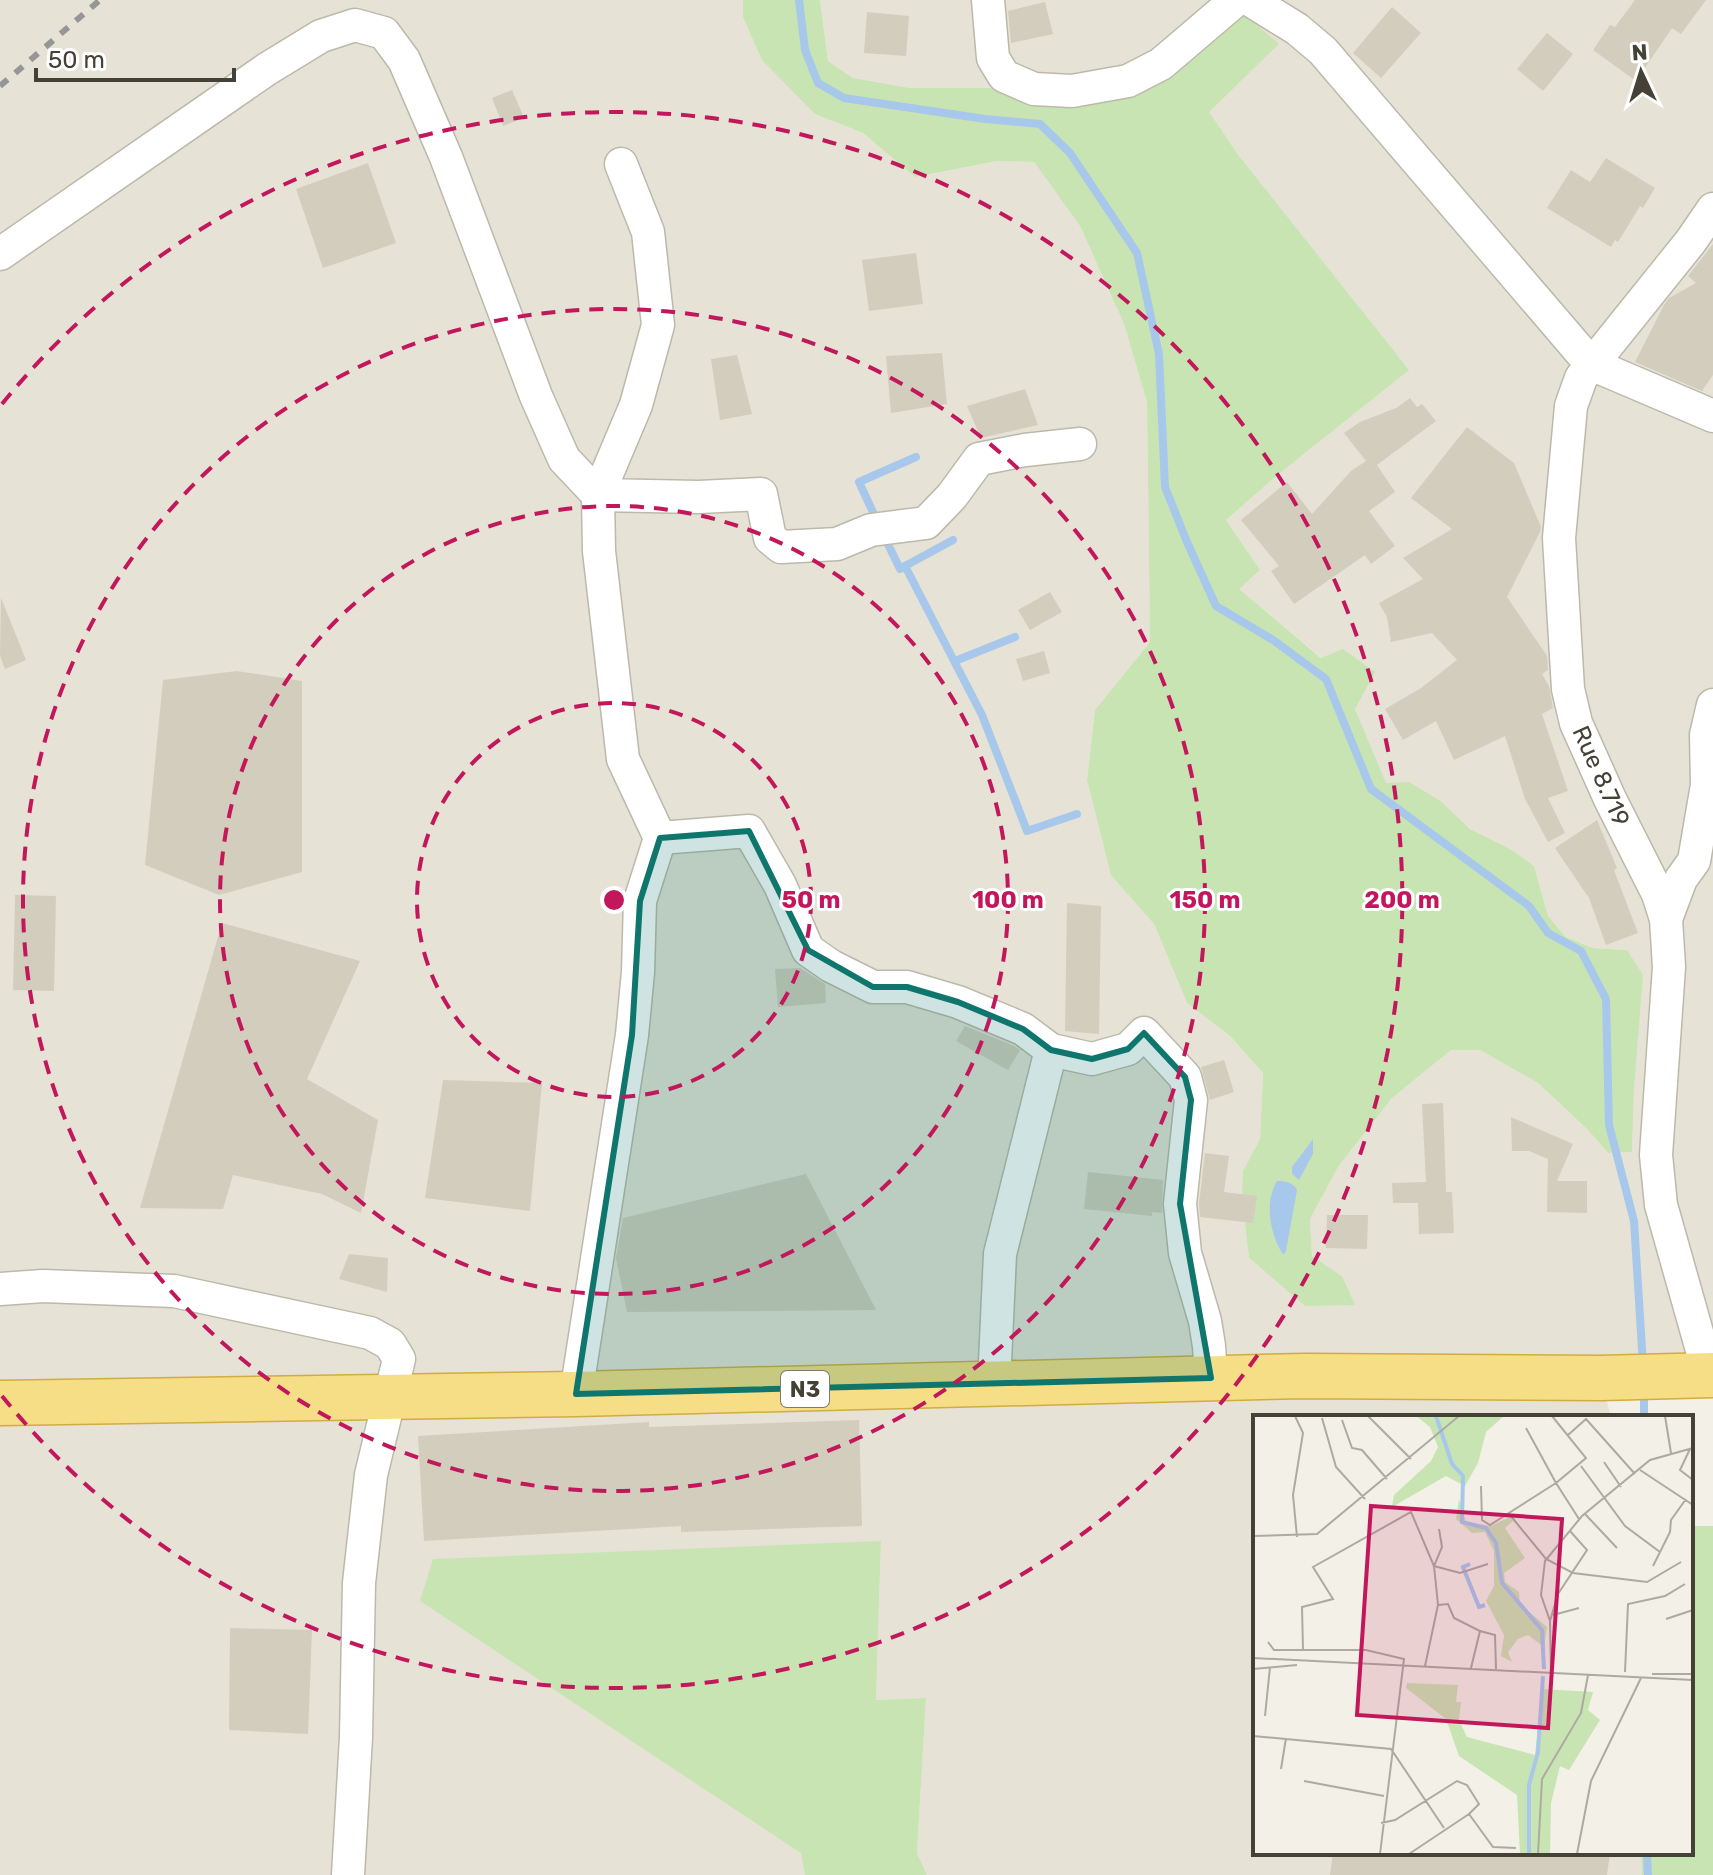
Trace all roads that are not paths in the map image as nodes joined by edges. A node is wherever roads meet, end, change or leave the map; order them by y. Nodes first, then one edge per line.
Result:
1 (988, 0) edge
2 (1236, 0) edge
3 (1250, 0) edge
4 (621, 164) dead end
5 (1713, 209) edge
6 (0, 254) edge
7 (1591, 364) junction
8 (1713, 416) edge
9 (1080, 444) dead end
10 (598, 495) junction
11 (1713, 705) edge
12 (660, 838) junction
13 (1704, 857) edge
14 (1666, 919) junction
15 (1051, 1050) junction
16 (0, 1289) edge
17 (1702, 1376) edge
18 (1211, 1378) junction
19 (994, 1384) junction
20 (576, 1394) junction
21 (391, 1396) junction
22 (0, 1403) edge
23 (348, 1875) edge

1 - 2 street
3 - 7 street
4 - 10 street
5 - 7 street, Rue 8.719
6 - 10 street
7 - 8 street
7 - 14 street, Rue 8.719
9 - 10 street
10 - 12 street
11 - 13 street
12 - 15 street
12 - 20 street
13 - 14 street
14 - 17 street, Rue 8.719
15 - 18 street
15 - 19 street
16 - 21 street
17 - 18 highway, N3
18 - 19 highway, N3
19 - 20 highway, N3
20 - 21 highway, N3
21 - 22 highway, N3
21 - 23 street

